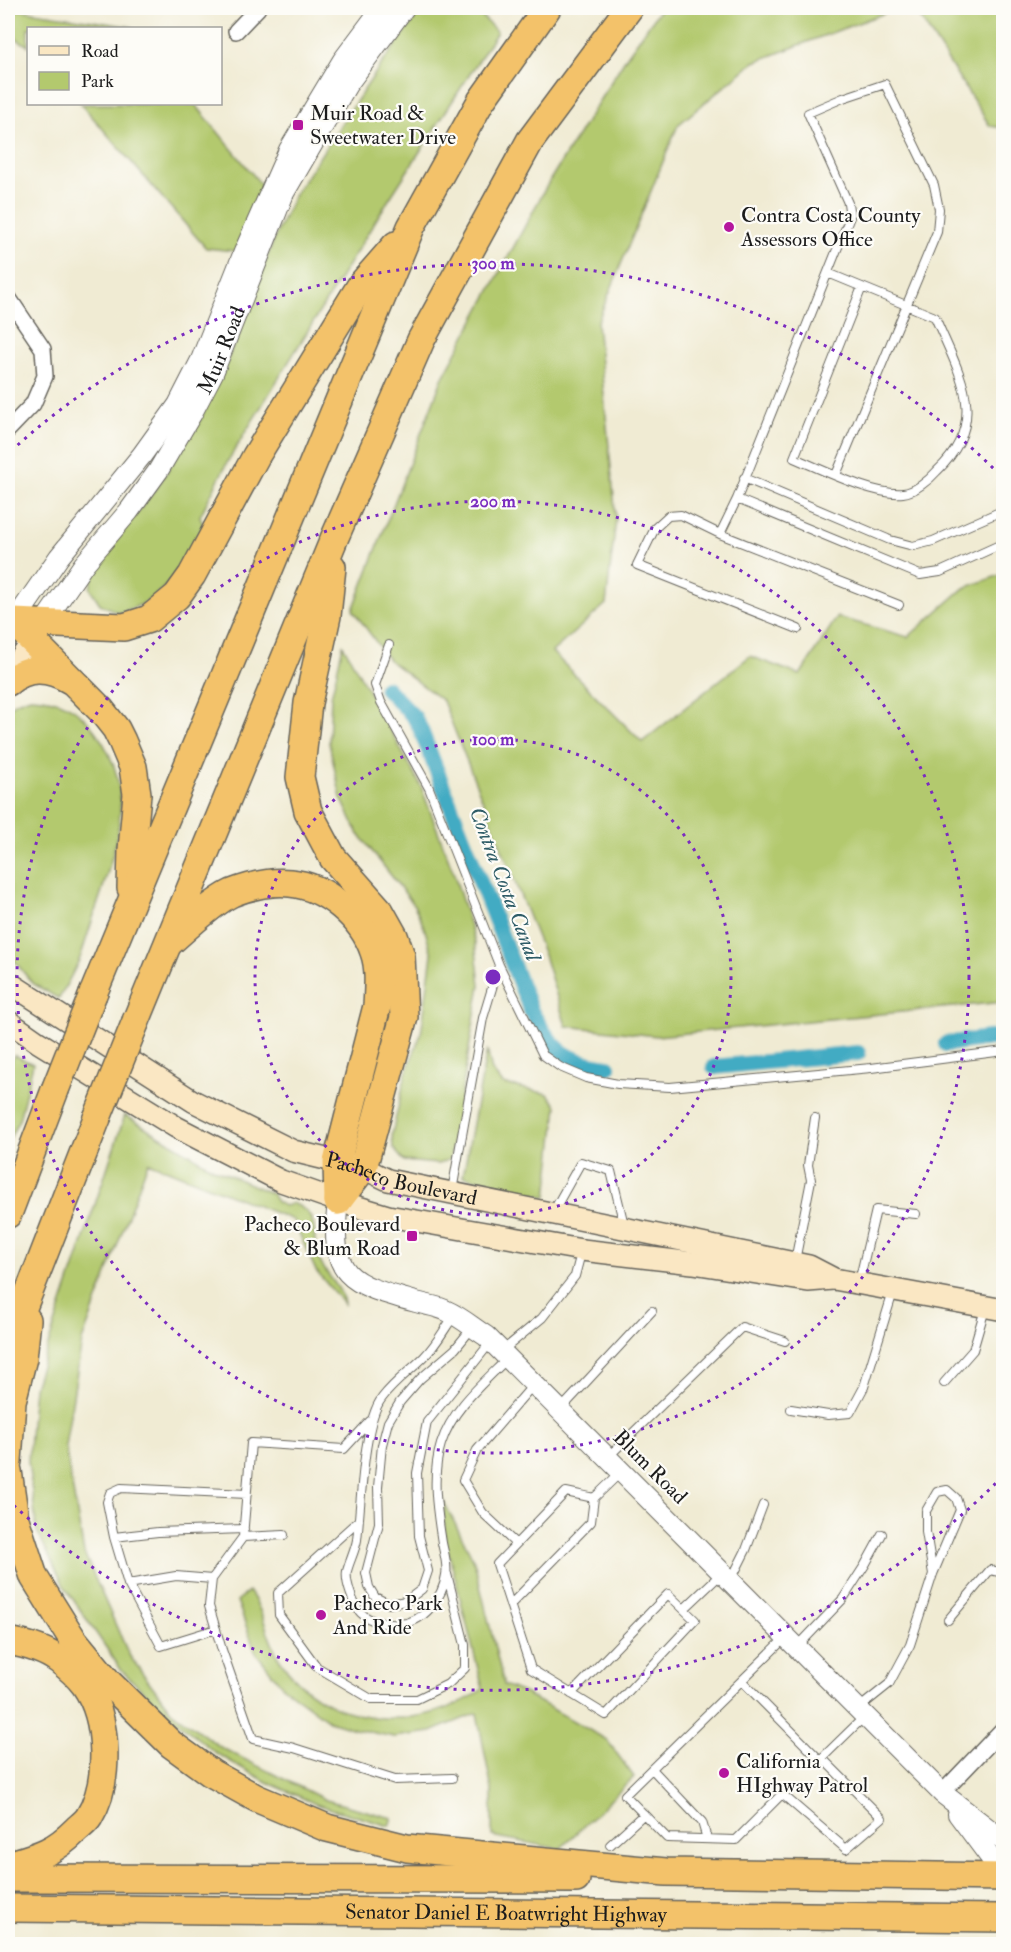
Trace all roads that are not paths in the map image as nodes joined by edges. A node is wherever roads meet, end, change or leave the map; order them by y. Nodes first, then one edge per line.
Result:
1 (258, 8) edge
2 (404, 8) edge
3 (547, 8) edge
4 (628, 8) edge
5 (379, 9) edge
6 (236, 32) dead end
7 (347, 85) junction
8 (411, 228) junction
9 (828, 273) junction
10 (862, 287) junction
11 (8, 297) edge
12 (906, 305) junction
13 (8, 430) edge
14 (836, 475) junction
15 (744, 478) junction
16 (737, 499) junction
17 (1004, 510) edge
18 (720, 534) junction
19 (334, 539) junction
20 (1004, 543) edge
21 (899, 605) dead end
22 (25, 629) edge
23 (798, 629) dead end
24 (389, 645) dead end
25 (8, 677) edge
26 (8, 682) edge
27 (74, 682) junction
28 (131, 903) junction
29 (168, 944) junction
30 (499, 965) junction
31 (8, 982) edge
32 (8, 1020) edge
33 (1004, 1051) edge
34 (815, 1118) dead end
35 (36, 1138) junction
36 (337, 1162) junction
37 (363, 1168) junction
38 (8, 1177) edge
39 (452, 1193) junction
40 (338, 1201) junction
41 (8, 1214) edge
42 (552, 1214) junction
43 (916, 1214) dead end
44 (624, 1227) junction
45 (582, 1250) junction
46 (794, 1263) junction
47 (834, 1278) junction
48 (859, 1284) junction
49 (31, 1287) junction
50 (893, 1291) junction
51 (995, 1309) edge
52 (652, 1311) dead end
53 (454, 1316) junction
54 (472, 1327) junction
55 (785, 1341) dead end
56 (8, 1346) edge
57 (500, 1350) junction
58 (944, 1383) dead end
59 (534, 1385) junction
60 (791, 1409) dead end
61 (560, 1410) junction
62 (370, 1421) junction
63 (607, 1458) junction
64 (8, 1461) edge
65 (8, 1471) edge
66 (621, 1472) junction
67 (247, 1494) junction
68 (594, 1497) junction
69 (763, 1504) dead end
70 (359, 1520) junction
71 (244, 1533) junction
72 (882, 1534) dead end
73 (284, 1535) dead end
74 (114, 1537) junction
75 (516, 1544) junction
76 (447, 1573) junction
77 (1004, 1573) edge
78 (933, 1574) junction
79 (726, 1577) junction
80 (212, 1579) junction
81 (128, 1584) junction
82 (510, 1605) junction
83 (684, 1609) junction
84 (948, 1620) dead end
85 (216, 1629) junction
86 (8, 1641) edge
87 (791, 1642) junction
88 (742, 1681) junction
89 (571, 1694) junction
90 (862, 1712) junction
91 (1004, 1728) edge
92 (822, 1758) junction
93 (652, 1769) junction
94 (452, 1778) dead end
95 (942, 1793) junction
96 (644, 1814) junction
97 (707, 1839) junction
98 (1004, 1841) edge
99 (610, 1845) dead end
100 (8, 1864) edge
101 (1004, 1871) edge
102 (666, 1872) junction
103 (1004, 1877) edge
104 (8, 1878) edge
105 (8, 1908) edge
106 (1004, 1918) edge

1 - 6 street
2 - 7 street, Muir Road
3 - 8 highway
4 - 19 highway
5 - 7 street
5 - 22 street, Muir Road
7 - 22 street, Muir Road
8 - 22 highway
8 - 28 highway
9 - 10 lane
9 - 12 lane
9 - 15 lane
10 - 12 lane
10 - 14 lane
11 - 13 street
12 - 14 lane
12 - 14 lane
15 - 16 lane
15 - 17 lane
16 - 18 lane
16 - 20 lane
18 - 21 lane
18 - 23 lane
19 - 29 highway
19 - 37 highway
22 - 25 main road, Muir Road
22 - 27 highway
24 - 30 lane
26 - 27 highway
27 - 28 highway
28 - 35 highway, bridge
29 - 36 highway
29 - 49 highway, bridge
30 - 33 lane
30 - 39 lane
31 - 36 main road, Pacheco Boulevard
32 - 40 main road, Pacheco Boulevard
34 - 46 lane
35 - 38 highway
35 - 41 highway
36 - 37 main road, Pacheco Boulevard
36 - 40 highway
37 - 39 main road, Pacheco Boulevard
37 - 40 highway
39 - 42 main road, Pacheco Boulevard
40 - 45 main road, Pacheco Boulevard
40 - 53 street, Blum Road
42 - 44 main road, Pacheco Boulevard
42 - 44 lane
43 - 48 lane
44 - 46 main road, Pacheco Boulevard
45 - 47 main road, Pacheco Boulevard
45 - 57 lane
46 - 47 main road, Pacheco Boulevard
47 - 48 main road, Pacheco Boulevard
48 - 50 main road, Pacheco Boulevard
49 - 56 highway
49 - 64 highway
50 - 51 main road, Pacheco Boulevard
50 - 60 lane
51 - 58 lane
52 - 61 lane
53 - 54 street, Blum Road
53 - 62 lane
54 - 57 street, Blum Road
54 - 57 lane
55 - 63 lane
57 - 59 street, Blum Road
57 - 76 lane
59 - 61 street, Blum Road
59 - 75 lane
61 - 63 street, Blum Road
62 - 67 lane
62 - 70 lane
63 - 66 street, Blum Road
65 - 102 highway
66 - 68 lane
66 - 79 street, Blum Road
67 - 71 lane
67 - 74 lane
68 - 75 lane
68 - 82 lane
69 - 79 lane
70 - 76 lane
70 - 76 lane
71 - 73 lane
71 - 74 lane
71 - 80 lane
72 - 87 lane
74 - 81 lane
75 - 82 lane
77 - 84 lane
78 - 78 lane
78 - 90 lane
79 - 83 lane
79 - 87 street, Blum Road
80 - 81 lane
80 - 85 lane
81 - 85 lane
82 - 89 lane
83 - 89 lane
83 - 89 lane
85 - 94 lane
86 - 100 highway
87 - 88 lane
87 - 90 street, Blum Road
88 - 92 lane
88 - 93 lane
90 - 92 lane
90 - 95 street, Blum Road
91 - 95 street
92 - 97 lane
93 - 96 lane
93 - 97 lane
95 - 98 street, Blum Road
95 - 101 street, Blum Road
96 - 97 lane
96 - 99 lane
102 - 103 highway
102 - 104 highway
105 - 106 highway, Senator Daniel E Boatwright Highway

